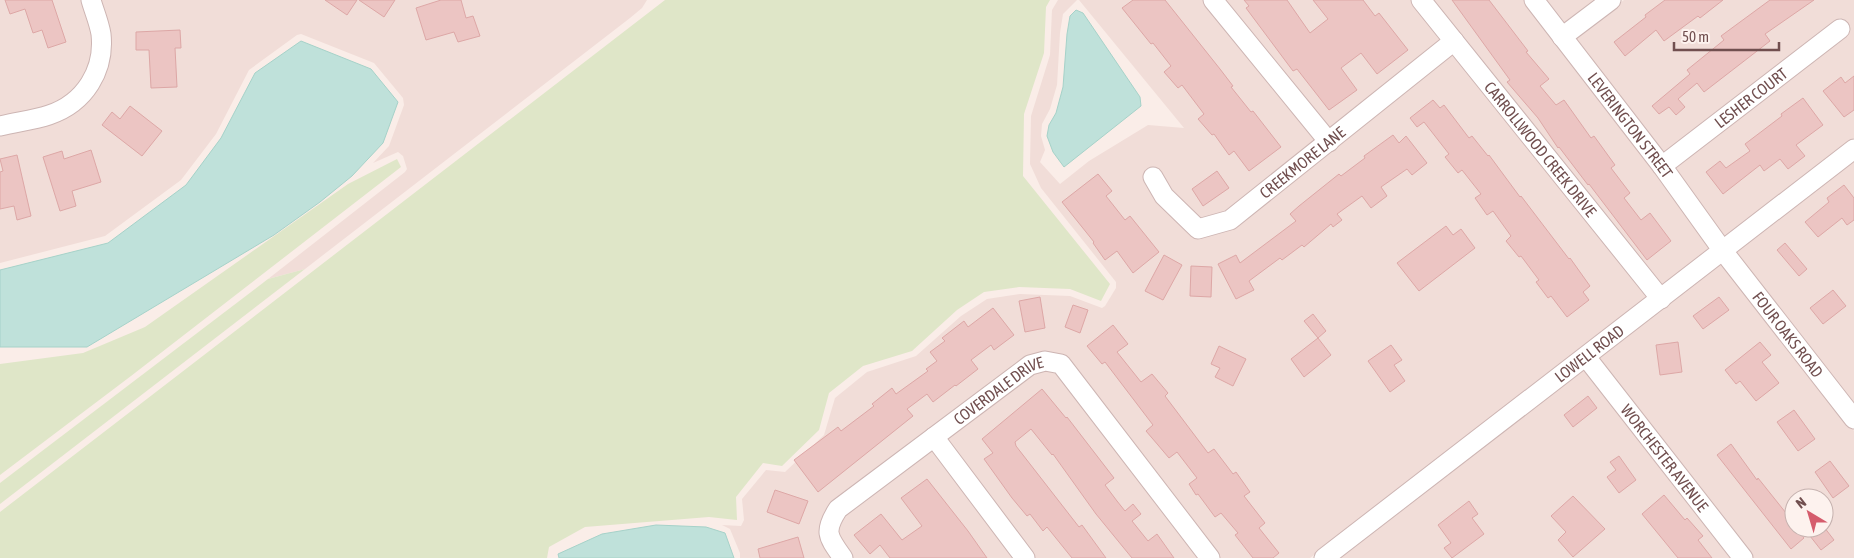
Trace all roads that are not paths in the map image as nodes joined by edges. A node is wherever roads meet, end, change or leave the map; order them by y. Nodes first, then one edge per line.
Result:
1 (91, 0) edge
2 (1213, 0) edge
3 (1421, 0) edge
4 (1534, 0) edge
5 (1611, 0) edge
6 (1840, 29) dead end
7 (1562, 37) junction
8 (1454, 41) junction
9 (0, 126) edge
10 (1329, 142) junction
11 (1854, 149) edge
12 (1662, 166) junction
13 (1153, 177) dead end
14 (1723, 251) junction
15 (1661, 299) junction
16 (1586, 357) junction
17 (1854, 419) edge
18 (934, 437) junction
19 (843, 558) edge
20 (1025, 558) edge
21 (1210, 558) edge
22 (1324, 558) edge
23 (1743, 558) edge

1 - 9 street
2 - 10 street
3 - 8 street, CARROLLWOOD CREEK DRIVE
4 - 7 street, LEVERINGTON STREET
5 - 7 street
6 - 12 street, LESHER COURT
7 - 12 street, LEVERINGTON STREET
8 - 10 street, CREEKMORE LANE
8 - 15 street, CARROLLWOOD CREEK DRIVE
10 - 13 street, CREEKMORE LANE
11 - 14 street, LOWELL ROAD
12 - 14 street, LEVERINGTON STREET
14 - 15 street, LOWELL ROAD
14 - 17 street, FOUR OAKS ROAD
15 - 16 street, LOWELL ROAD
16 - 22 street, LOWELL ROAD
16 - 23 street, WORCHESTER AVENUE
18 - 19 street, COVERDALE DRIVE
18 - 20 street
18 - 21 street, COVERDALE DRIVE

